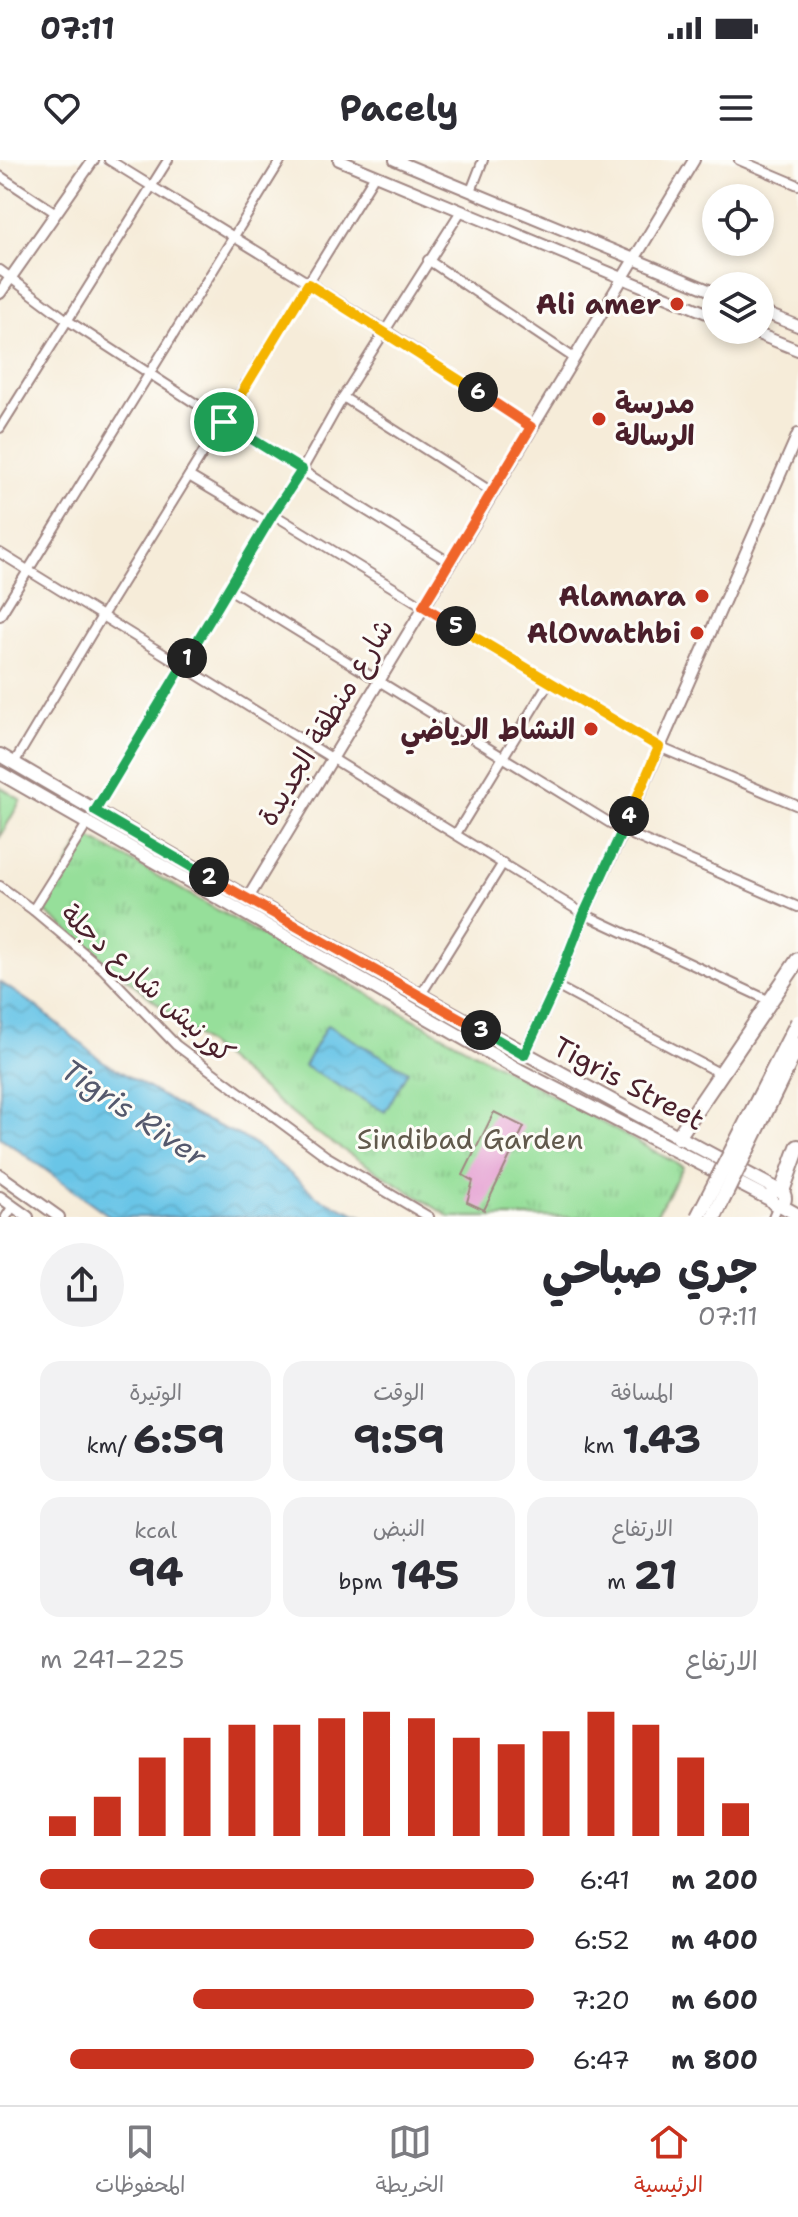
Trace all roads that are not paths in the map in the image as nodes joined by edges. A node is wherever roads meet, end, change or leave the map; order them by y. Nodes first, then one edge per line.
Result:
1 (93, 160) edge
2 (109, 160) edge
3 (168, 160) edge
4 (281, 160) edge
5 (339, 160) edge
6 (395, 160) edge
7 (483, 160) edge
8 (694, 160) edge
9 (739, 160) edge
10 (375, 175) junction
11 (0, 176) edge
12 (798, 185) edge
13 (152, 186) junction
14 (471, 191) junction
15 (461, 211) junction
16 (56, 213) junction
17 (232, 238) junction
18 (428, 260) junction
19 (633, 260) junction
20 (0, 270) edge
21 (11, 277) junction
22 (623, 279) junction
23 (308, 284) junction
24 (702, 287) edge
25 (0, 293) edge
26 (702, 311) edge
27 (774, 317) edge
28 (67, 320) junction
29 (798, 326) edge
30 (385, 330) junction
31 (774, 340) edge
32 (798, 350) edge
33 (574, 358) junction
34 (149, 373) junction
35 (343, 397) junction
36 (224, 422) junction
37 (531, 427) junction
38 (0, 428) edge
39 (798, 434) edge
40 (302, 470) junction
41 (189, 476) junction
42 (492, 492) junction
43 (273, 514) junction
44 (268, 523) junction
45 (0, 553) edge
46 (449, 562) junction
47 (28, 571) junction
48 (229, 589) junction
49 (423, 606) junction
50 (0, 616) edge
51 (102, 616) junction
52 (183, 666) junction
53 (379, 679) junction
54 (549, 682) junction
55 (659, 747) junction
56 (0, 755) edge
57 (332, 757) junction
58 (502, 757) junction
59 (14, 763) junction
60 (0, 773) edge
61 (798, 806) edge
62 (95, 811) junction
63 (87, 824) junction
64 (623, 831) junction
65 (456, 834) junction
66 (503, 863) junction
67 (0, 886) edge
68 (248, 898) junction
69 (798, 907) edge
70 (33, 910) junction
71 (584, 914) junction
72 (798, 960) edge
73 (556, 986) junction
74 (420, 996) junction
75 (770, 1001) junction
76 (798, 1022) edge
77 (798, 1045) edge
78 (524, 1055) junction
79 (519, 1070) junction
80 (722, 1074) junction
81 (678, 1137) junction
82 (798, 1147) edge
83 (0, 1175) edge
84 (0, 1197) edge
85 (778, 1201) edge
86 (798, 1201) edge
87 (13, 1206) junction
88 (798, 1215) edge
89 (6, 1217) edge
90 (28, 1217) edge
91 (59, 1217) edge
92 (429, 1217) edge
93 (698, 1217) edge
94 (714, 1217) edge

1 - 16 street
2 - 13 street
3 - 13 street
4 - 17 street
5 - 10 street
6 - 14 street
7 - 14 street
8 - 19 street, شارع منطقة الجديدة
9 - 12 street
10 - 15 street
10 - 23 street
11 - 16 street
13 - 17 street
13 - 28 street
14 - 19 street
15 - 18 street
15 - 22 street
16 - 21 street
17 - 23 street
17 - 34 street
18 - 30 street
18 - 33 street
19 - 22 street, شارع منطقة الجديدة
19 - 24 street
20 - 21 street
21 - 25 street
21 - 28 street
22 - 26 street
22 - 33 street, شارع منطقة الجديدة
23 - 30 street
23 - 36 street
27 - 29 street
28 - 34 street
28 - 38 street
30 - 35 street
30 - 37 street
31 - 32 street
33 - 37 street, شارع منطقة الجديدة
34 - 36 street
34 - 47 street
35 - 40 street
35 - 42 street
36 - 40 street
36 - 41 street
37 - 42 street, شارع منطقة الجديدة
39 - 55 street
40 - 43 street
40 - 46 street
41 - 44 street
41 - 51 street
42 - 46 street, شارع منطقة الجديدة
43 - 44 street
43 - 49 street
44 - 48 street
45 - 47 street
46 - 49 street, شارع منطقة الجديدة
47 - 50 street
47 - 51 street
48 - 52 street
48 - 53 street
49 - 53 street, شارع منطقة الجديدة
49 - 54 street
51 - 52 street
51 - 59 street
52 - 57 street
52 - 62 street
53 - 57 street, شارع منطقة الجديدة
53 - 58 street
54 - 55 street
54 - 58 street
55 - 61 street
55 - 64 street
56 - 59 main road, Tigris Street
57 - 65 street
57 - 68 street, شارع منطقة الجديدة
58 - 64 street
58 - 65 street
59 - 62 main road, Tigris Street
60 - 63 main road, Tigris Street
62 - 68 main road, Tigris Street
63 - 70 street
63 - 79 main road, Tigris Street
64 - 69 street
64 - 71 street
65 - 66 street
66 - 71 street
66 - 74 street
67 - 70 street, كورنيش شارع دجلة
68 - 74 main road, Tigris Street
70 - 92 street, كورنيش شارع دجلة
71 - 73 street
71 - 75 street
72 - 75 main road
73 - 78 street
73 - 80 street
74 - 78 main road, Tigris Street
75 - 80 main road
76 - 93 main road, bridge
77 - 94 main road, bridge
78 - 79 main road
78 - 81 main road, Tigris Street
79 - 85 main road, Tigris Street
80 - 81 main road
81 - 85 main road, Tigris Street
82 - 85 main road
83 - 91 street
84 - 87 street
85 - 86 main road
85 - 88 main road, Tigris Street
87 - 89 street
87 - 90 street

